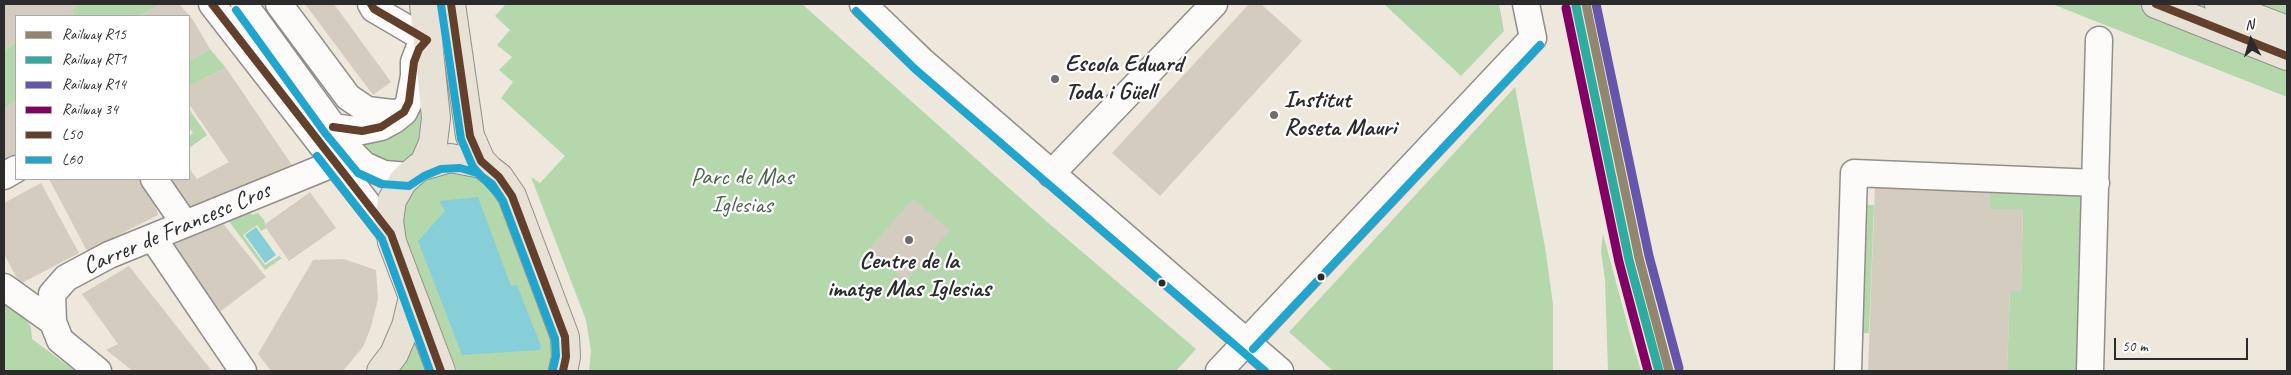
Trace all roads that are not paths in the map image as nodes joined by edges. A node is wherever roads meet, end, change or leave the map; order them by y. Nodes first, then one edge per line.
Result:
1 (212, 4) edge
2 (244, 4) edge
3 (279, 4) edge
4 (371, 4) edge
5 (424, 4) edge
6 (451, 4) edge
7 (863, 4) edge
8 (1214, 4) edge
9 (1526, 4) edge
10 (2156, 4) edge
11 (2219, 4) edge
12 (2287, 30) edge
13 (427, 40) junction
14 (2099, 40) dead end
15 (2287, 56) edge
16 (404, 112) junction
17 (333, 127) junction
18 (344, 159) junction
19 (487, 167) junction
20 (15, 170) edge
21 (416, 171) junction
22 (1052, 174) junction
23 (4, 176) edge
24 (155, 180) edge
25 (2096, 183) junction
26 (185, 224) junction
27 (391, 234) junction
28 (153, 238) junction
29 (4, 287) edge
30 (413, 297) junction
31 (53, 322) junction
32 (1246, 342) junction
33 (98, 371) edge
34 (243, 371) edge
35 (381, 371) edge
36 (442, 371) edge
37 (563, 371) edge
38 (1219, 371) edge
39 (1280, 371) edge
40 (1848, 371) edge
41 (2090, 371) edge

1 - 18 street
2 - 17 street
3 - 16 street
4 - 13 street
5 - 13 main road
6 - 19 main road
7 - 22 street
8 - 22 street
9 - 32 street
10 - 15 main road
11 - 12 main road
13 - 16 street
13 - 21 main road
14 - 25 street
16 - 17 street
17 - 18 street
18 - 21 street
18 - 26 street, Carrer de Francesc Cros
18 - 27 street
19 - 21 main road
19 - 37 main road
20 - 23 street
21 - 27 main road
22 - 32 street
24 - 26 street
25 - 40 street
25 - 41 street
26 - 28 street, Carrer de Francesc Cros
27 - 30 main road
28 - 31 street, Carrer de Francesc Cros
28 - 34 street
29 - 31 street
30 - 35 main road
30 - 36 main road
31 - 33 street
32 - 38 street
32 - 39 street

